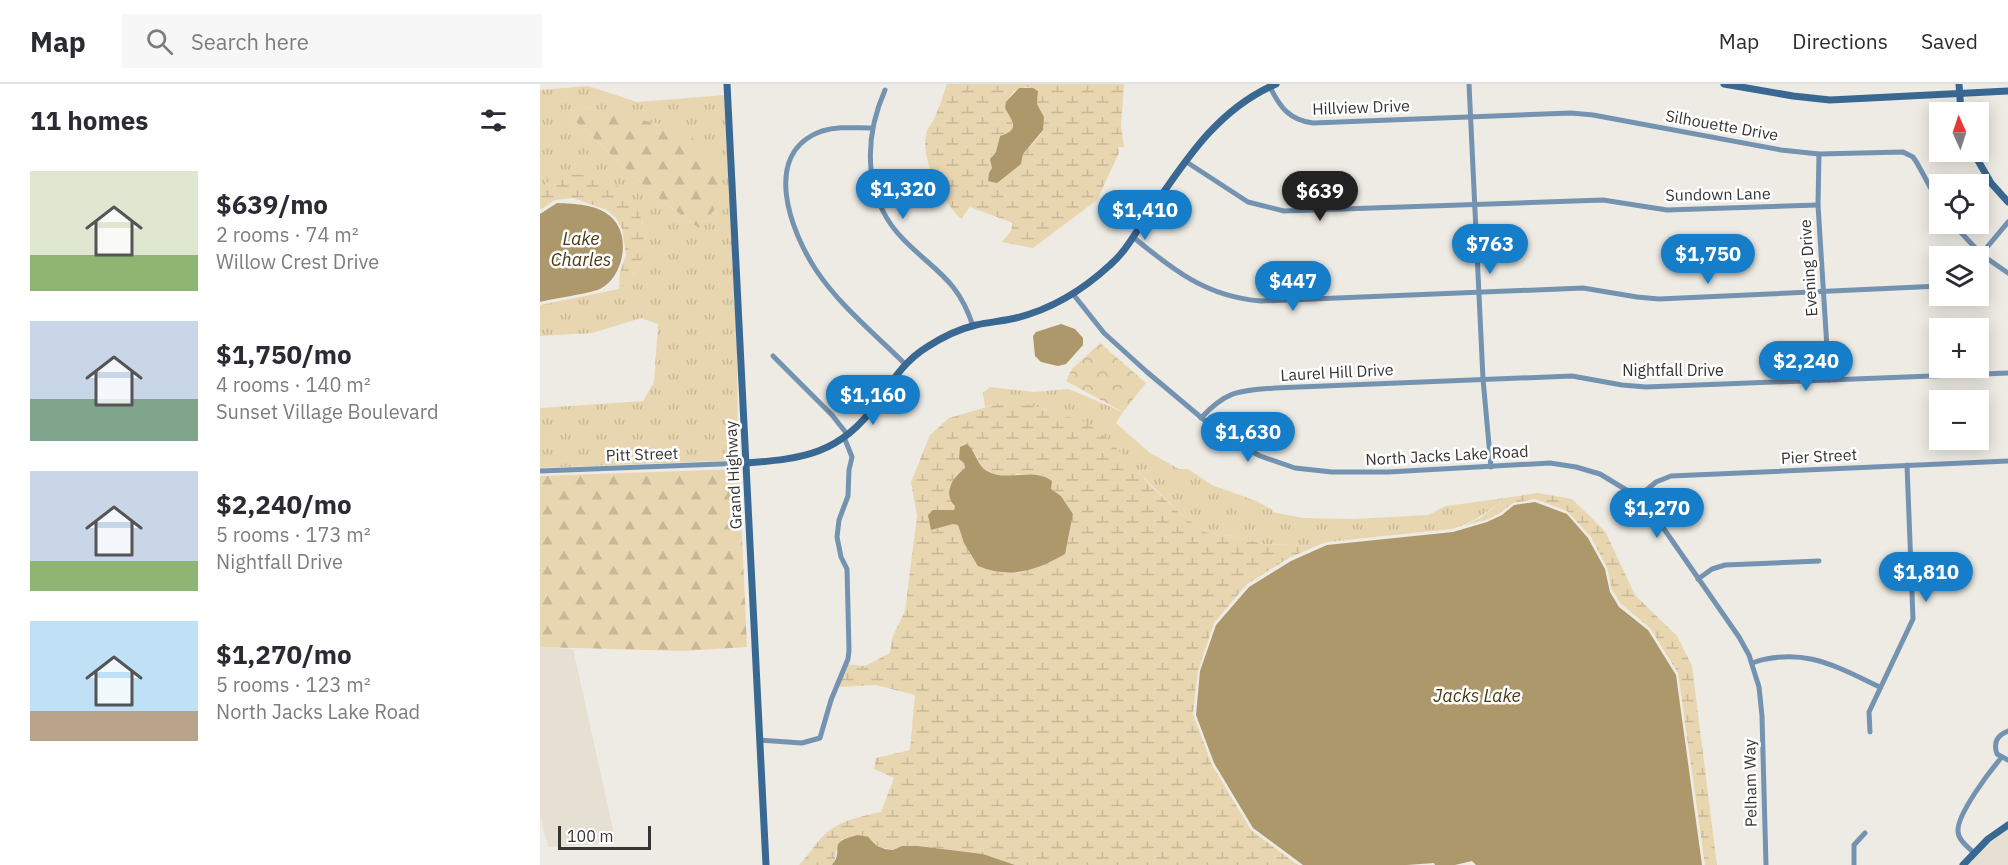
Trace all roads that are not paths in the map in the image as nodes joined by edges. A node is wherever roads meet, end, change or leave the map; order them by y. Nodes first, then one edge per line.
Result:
1 (727, 84) edge
2 (1469, 84) edge
3 (1724, 84) edge
4 (1959, 84) edge
5 (1273, 85) edge
6 (885, 90) dead end
7 (2008, 91) edge
8 (1960, 94) junction
9 (1960, 102) edge
10 (1471, 117) junction
11 (872, 128) junction
12 (1819, 154) junction
13 (1185, 161) junction
14 (1979, 162) edge
15 (1929, 185) edge
16 (2008, 202) edge
17 (1475, 205) junction
18 (1818, 205) junction
19 (2008, 222) edge
20 (1961, 234) edge
21 (1133, 237) junction
22 (1972, 246) edge
23 (1988, 246) edge
24 (1989, 261) edge
25 (2008, 273) edge
26 (1929, 287) edge
27 (1479, 292) junction
28 (1823, 292) junction
29 (1073, 294) junction
30 (973, 326) junction
31 (773, 356) dead end
32 (905, 364) junction
33 (2008, 373) edge
34 (1484, 379) junction
35 (1829, 380) junction
36 (1201, 418) junction
37 (845, 435) junction
38 (2008, 461) edge
39 (746, 463) junction
40 (1907, 465) junction
41 (1491, 466) junction
42 (540, 471) edge
43 (1638, 497) junction
44 (1820, 561) dead end
45 (1698, 579) junction
46 (1752, 663) junction
47 (1880, 687) junction
48 (1761, 700) joint
49 (2008, 731) edge
50 (1870, 732) dead end
51 (760, 740) junction
52 (2001, 758) junction
53 (2008, 760) edge
54 (2008, 825) edge
55 (1865, 832) dead end
56 (1974, 853) junction
57 (766, 865) edge
58 (1766, 865) edge
59 (1854, 865) edge
60 (1963, 865) edge

1 - 39 street, Grand Highway
2 - 10 street
3 - 8 street
4 - 8 street
5 - 10 street, Hillview Drive
5 - 13 street
6 - 11 street
7 - 8 street
8 - 9 street
10 - 12 street, Silhouette Drive
10 - 17 street
11 - 30 street
11 - 32 street
12 - 15 street, Silhouette Drive
12 - 18 street, Evening Drive
13 - 17 street, Sundown Lane
13 - 21 street
14 - 16 street
17 - 18 street, Sundown Lane
17 - 27 street
18 - 28 street, Evening Drive
19 - 23 street
20 - 22 street
21 - 27 street
21 - 29 street
24 - 25 street
26 - 28 street
27 - 28 street
27 - 34 street
28 - 35 street, Evening Drive
29 - 30 street
29 - 36 street, North Jacks Lake Road
30 - 32 street
31 - 37 street
32 - 37 street
33 - 35 street, Nightfall Drive
34 - 35 street, Nightfall Drive
34 - 36 street, Laurel Hill Drive
34 - 41 street
36 - 41 street, North Jacks Lake Road
37 - 39 street
37 - 51 street
38 - 40 street, Pier Street
39 - 42 street, Pitt Street
39 - 51 street, Grand Highway
40 - 43 street, Pier Street
40 - 47 street
41 - 43 street, North Jacks Lake Road
43 - 45 street, North Jacks Lake Road
44 - 45 street
45 - 46 street, North Jacks Lake Road
46 - 47 street
46 - 48 street, North Jacks Lake Road
47 - 50 street
48 - 58 street, Pelham Way
49 - 52 street
51 - 57 street, Grand Highway
52 - 53 street
52 - 56 street
54 - 56 street
55 - 59 street
56 - 60 street

